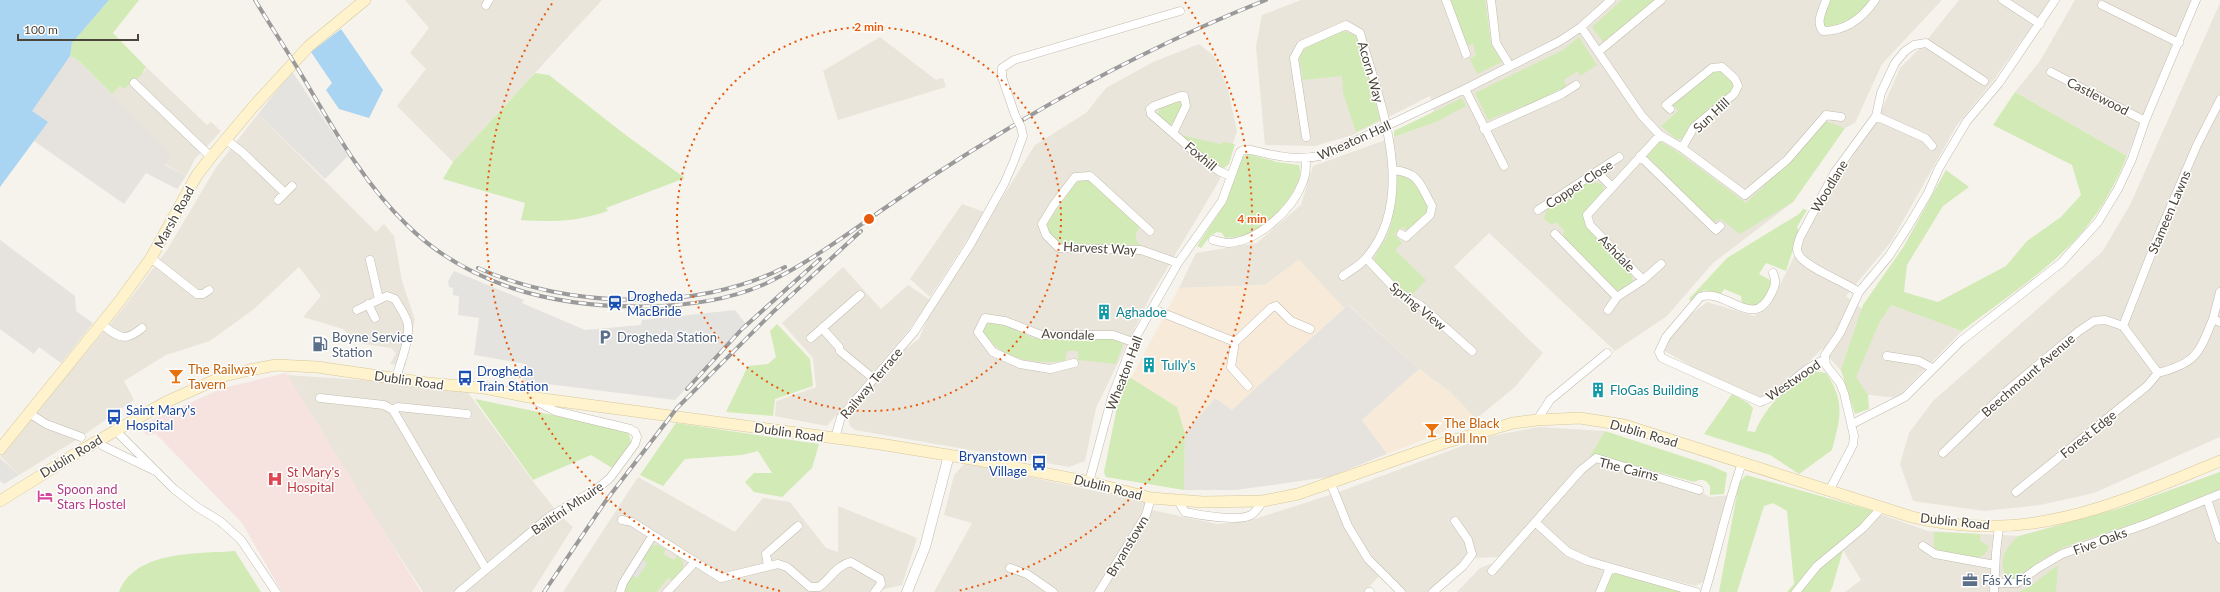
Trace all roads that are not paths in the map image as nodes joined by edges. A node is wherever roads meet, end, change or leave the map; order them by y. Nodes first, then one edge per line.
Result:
1 (365, 0) edge
2 (1446, 0) edge
3 (1491, 0) edge
4 (1611, 0) edge
5 (1661, 0) edge
6 (1826, 0) edge
7 (1875, 0) edge
8 (2003, 0) edge
9 (2055, 0) edge
10 (2196, 0) edge
11 (2102, 5) dead end
12 (1180, 11) dead end
13 (2040, 24) junction
14 (1581, 28) junction
15 (2179, 43) junction
16 (1598, 52) junction
17 (1466, 54) dead end
18 (1510, 66) junction
19 (2051, 72) dead end
20 (1984, 81) dead end
21 (134, 83) dead end
22 (1576, 85) dead end
23 (1465, 89) junction
24 (2220, 100) edge
25 (1670, 109) dead end
26 (1876, 116) junction
27 (1841, 117) dead end
28 (2145, 121) junction
29 (1385, 126) junction
30 (1484, 129) junction
31 (1173, 133) junction
32 (1660, 135) junction
33 (1306, 136) dead end
34 (225, 139) junction
35 (1932, 146) dead end
36 (1682, 148) junction
37 (1640, 156) junction
38 (211, 157) junction
39 (1619, 157) dead end
40 (1306, 159) junction
41 (1504, 166) dead end
42 (1394, 170) junction
43 (1598, 173) junction
44 (1230, 176) junction
45 (292, 186) dead end
46 (1612, 187) junction
47 (285, 193) junction
48 (278, 200) dead end
49 (1538, 210) dead end
50 (1720, 226) dead end
51 (1150, 231) dead end
52 (1401, 234) dead end
53 (1555, 234) dead end
54 (1214, 240) dead end
55 (151, 258) junction
56 (1366, 258) junction
57 (370, 260) dead end
58 (1178, 263) junction
59 (1661, 264) dead end
60 (1773, 273) dead end
61 (1343, 276) dead end
62 (1643, 280) junction
63 (209, 290) dead end
64 (1859, 292) junction
65 (2220, 292) edge
66 (860, 295) dead end
67 (1617, 297) junction
68 (379, 299) junction
69 (368, 304) junction
70 (1153, 309) junction
71 (357, 310) dead end
72 (1608, 310) dead end
73 (375, 318) dead end
74 (2217, 321) edge
75 (102, 325) junction
76 (2123, 326) junction
77 (142, 328) dead end
78 (822, 328) junction
79 (1310, 329) dead end
80 (811, 338) dead end
81 (1133, 342) junction
82 (1235, 342) junction
83 (1472, 350) dead end
84 (1607, 353) dead end
85 (1887, 356) dead end
86 (1824, 360) junction
87 (1074, 363) dead end
88 (1932, 368) junction
89 (2158, 373) junction
90 (396, 379) junction
91 (874, 379) junction
92 (1248, 386) dead end
93 (529, 397) junction
94 (320, 398) dead end
95 (393, 410) junction
96 (29, 413) junction
97 (467, 414) dead end
98 (1537, 420) junction
99 (1852, 424) junction
100 (115, 430) junction
101 (81, 437) dead end
102 (835, 438) junction
103 (103, 446) dead end
104 (0, 449) edge
105 (1943, 453) dead end
106 (949, 455) junction
107 (2220, 461) edge
108 (1742, 463) junction
109 (157, 472) junction
110 (1089, 482) junction
111 (1331, 484) junction
112 (1699, 490) dead end
113 (1829, 490) junction
114 (2016, 492) dead end
115 (2220, 494) edge
116 (1151, 498) junction
117 (2207, 499) junction
118 (0, 501) edge
119 (1882, 507) junction
120 (622, 520) dead end
121 (1455, 521) dead end
122 (1535, 522) junction
123 (798, 526) dead end
124 (1999, 526) junction
125 (653, 535) junction
126 (2220, 539) edge
127 (1923, 546) dead end
128 (695, 562) junction
129 (1995, 564) junction
130 (768, 565) junction
131 (1010, 568) dead end
132 (1610, 568) junction
133 (486, 569) junction
134 (1492, 571) dead end
135 (1996, 583) junction
136 (814, 590) edge
137 (276, 592) edge
138 (459, 592) edge
139 (620, 592) edge
140 (667, 592) edge
141 (875, 592) edge
142 (907, 592) edge
143 (1053, 592) edge
144 (1098, 592) edge
145 (1401, 592) edge
146 (1433, 592) edge
147 (1600, 592) edge
148 (1696, 592) edge
149 (1705, 592) edge
150 (1796, 592) edge
151 (1994, 592) edge

1 - 34 main road, Marsh Road
2 - 17 street
3 - 18 street
4 - 14 street, Wheaton Hall
5 - 16 street
6 - 7 street
8 - 13 street
9 - 13 street
10 - 15 street
11 - 15 street
12 - 91 street, Railway Terrace, bridge
13 - 64 street
14 - 16 street
14 - 18 street, Wheaton Hall
15 - 28 street
16 - 32 street
18 - 23 street, Wheaton Hall
19 - 28 street, Castlewood
20 - 26 street
21 - 38 street
22 - 30 street
23 - 29 street, Wheaton Hall
23 - 30 street
24 - 76 street, Stameen Lawns
25 - 36 street, Sun Hill
26 - 35 street
26 - 64 street, Woodlane
27 - 36 street
28 - 88 street
29 - 33 street, Acorn Way
29 - 40 street, Wheaton Hall
29 - 42 street
30 - 41 street
31 - 31 street, Foxhill
31 - 44 street, Foxhill
32 - 36 street
32 - 37 street, Ashdale
34 - 38 main road, Marsh Road
34 - 47 street
37 - 46 street, Ashdale
37 - 50 street
38 - 55 main road, Marsh Road
39 - 43 street, Copper Close
40 - 44 street, Wheaton Hall
40 - 54 street
42 - 52 street
42 - 56 street
43 - 46 street
43 - 49 street, Copper Close
44 - 58 street, Wheaton Hall
45 - 47 street
46 - 62 street, Ashdale
47 - 48 street
51 - 58 street, Harvest Way
53 - 67 street
55 - 63 street
55 - 75 main road, Marsh Road
56 - 61 street
56 - 83 street, Spring View
57 - 68 street
58 - 70 street, Wheaton Hall
59 - 62 street
60 - 86 street, Westwood
62 - 67 street, Ashdale
64 - 86 street
65 - 74 street
66 - 78 street
67 - 72 street
68 - 69 street
68 - 90 street
69 - 71 street
69 - 73 street
70 - 81 street, Wheaton Hall
70 - 82 street
74 - 89 street
75 - 77 street
75 - 96 main road, Marsh Road
76 - 89 street
76 - 105 street, Beechmount Avenue
78 - 80 street
78 - 91 street
79 - 82 street
81 - 87 street, Avondale
81 - 110 street, Wheaton Hall
82 - 92 street
84 - 98 street
85 - 88 street
86 - 99 street
88 - 99 street
89 - 114 street, Forest Edge
90 - 93 main road, Dublin Road
90 - 100 main road, Dublin Road
91 - 102 street, Railway Terrace
93 - 102 main road, Dublin Road
93 - 133 street, Bailtíní Mhuire
94 - 95 street
95 - 97 street
95 - 133 street
96 - 101 street
96 - 104 main road, Marsh Road
98 - 108 main road, Dublin Road
98 - 111 main road, Dublin Road
99 - 113 street
100 - 109 street
100 - 118 main road, Dublin Road
102 - 106 main road, Dublin Road
103 - 109 street
106 - 110 main road, Dublin Road
106 - 142 street
107 - 124 main road, Dublin Road
108 - 113 main road, Dublin Road
108 - 149 street
109 - 137 street
110 - 116 main road, Dublin Road
111 - 116 main road, Dublin Road
111 - 145 street
112 - 122 street, The Cairns
113 - 119 main road, Dublin Road
115 - 117 street, Five Oaks
116 - 144 street, Bryanstown
117 - 126 street
117 - 135 street, Five Oaks
119 - 124 main road, Dublin Road
119 - 150 street
120 - 125 street
121 - 146 street
122 - 132 street
122 - 134 street, The Cairns
123 - 130 street
124 - 129 street
125 - 128 street
125 - 139 street
127 - 129 street
128 - 130 street
128 - 140 street
129 - 135 street
130 - 136 street
131 - 143 street
132 - 147 street
132 - 148 street
133 - 138 street, Bailtíní Mhuire
135 - 151 street
136 - 141 street

